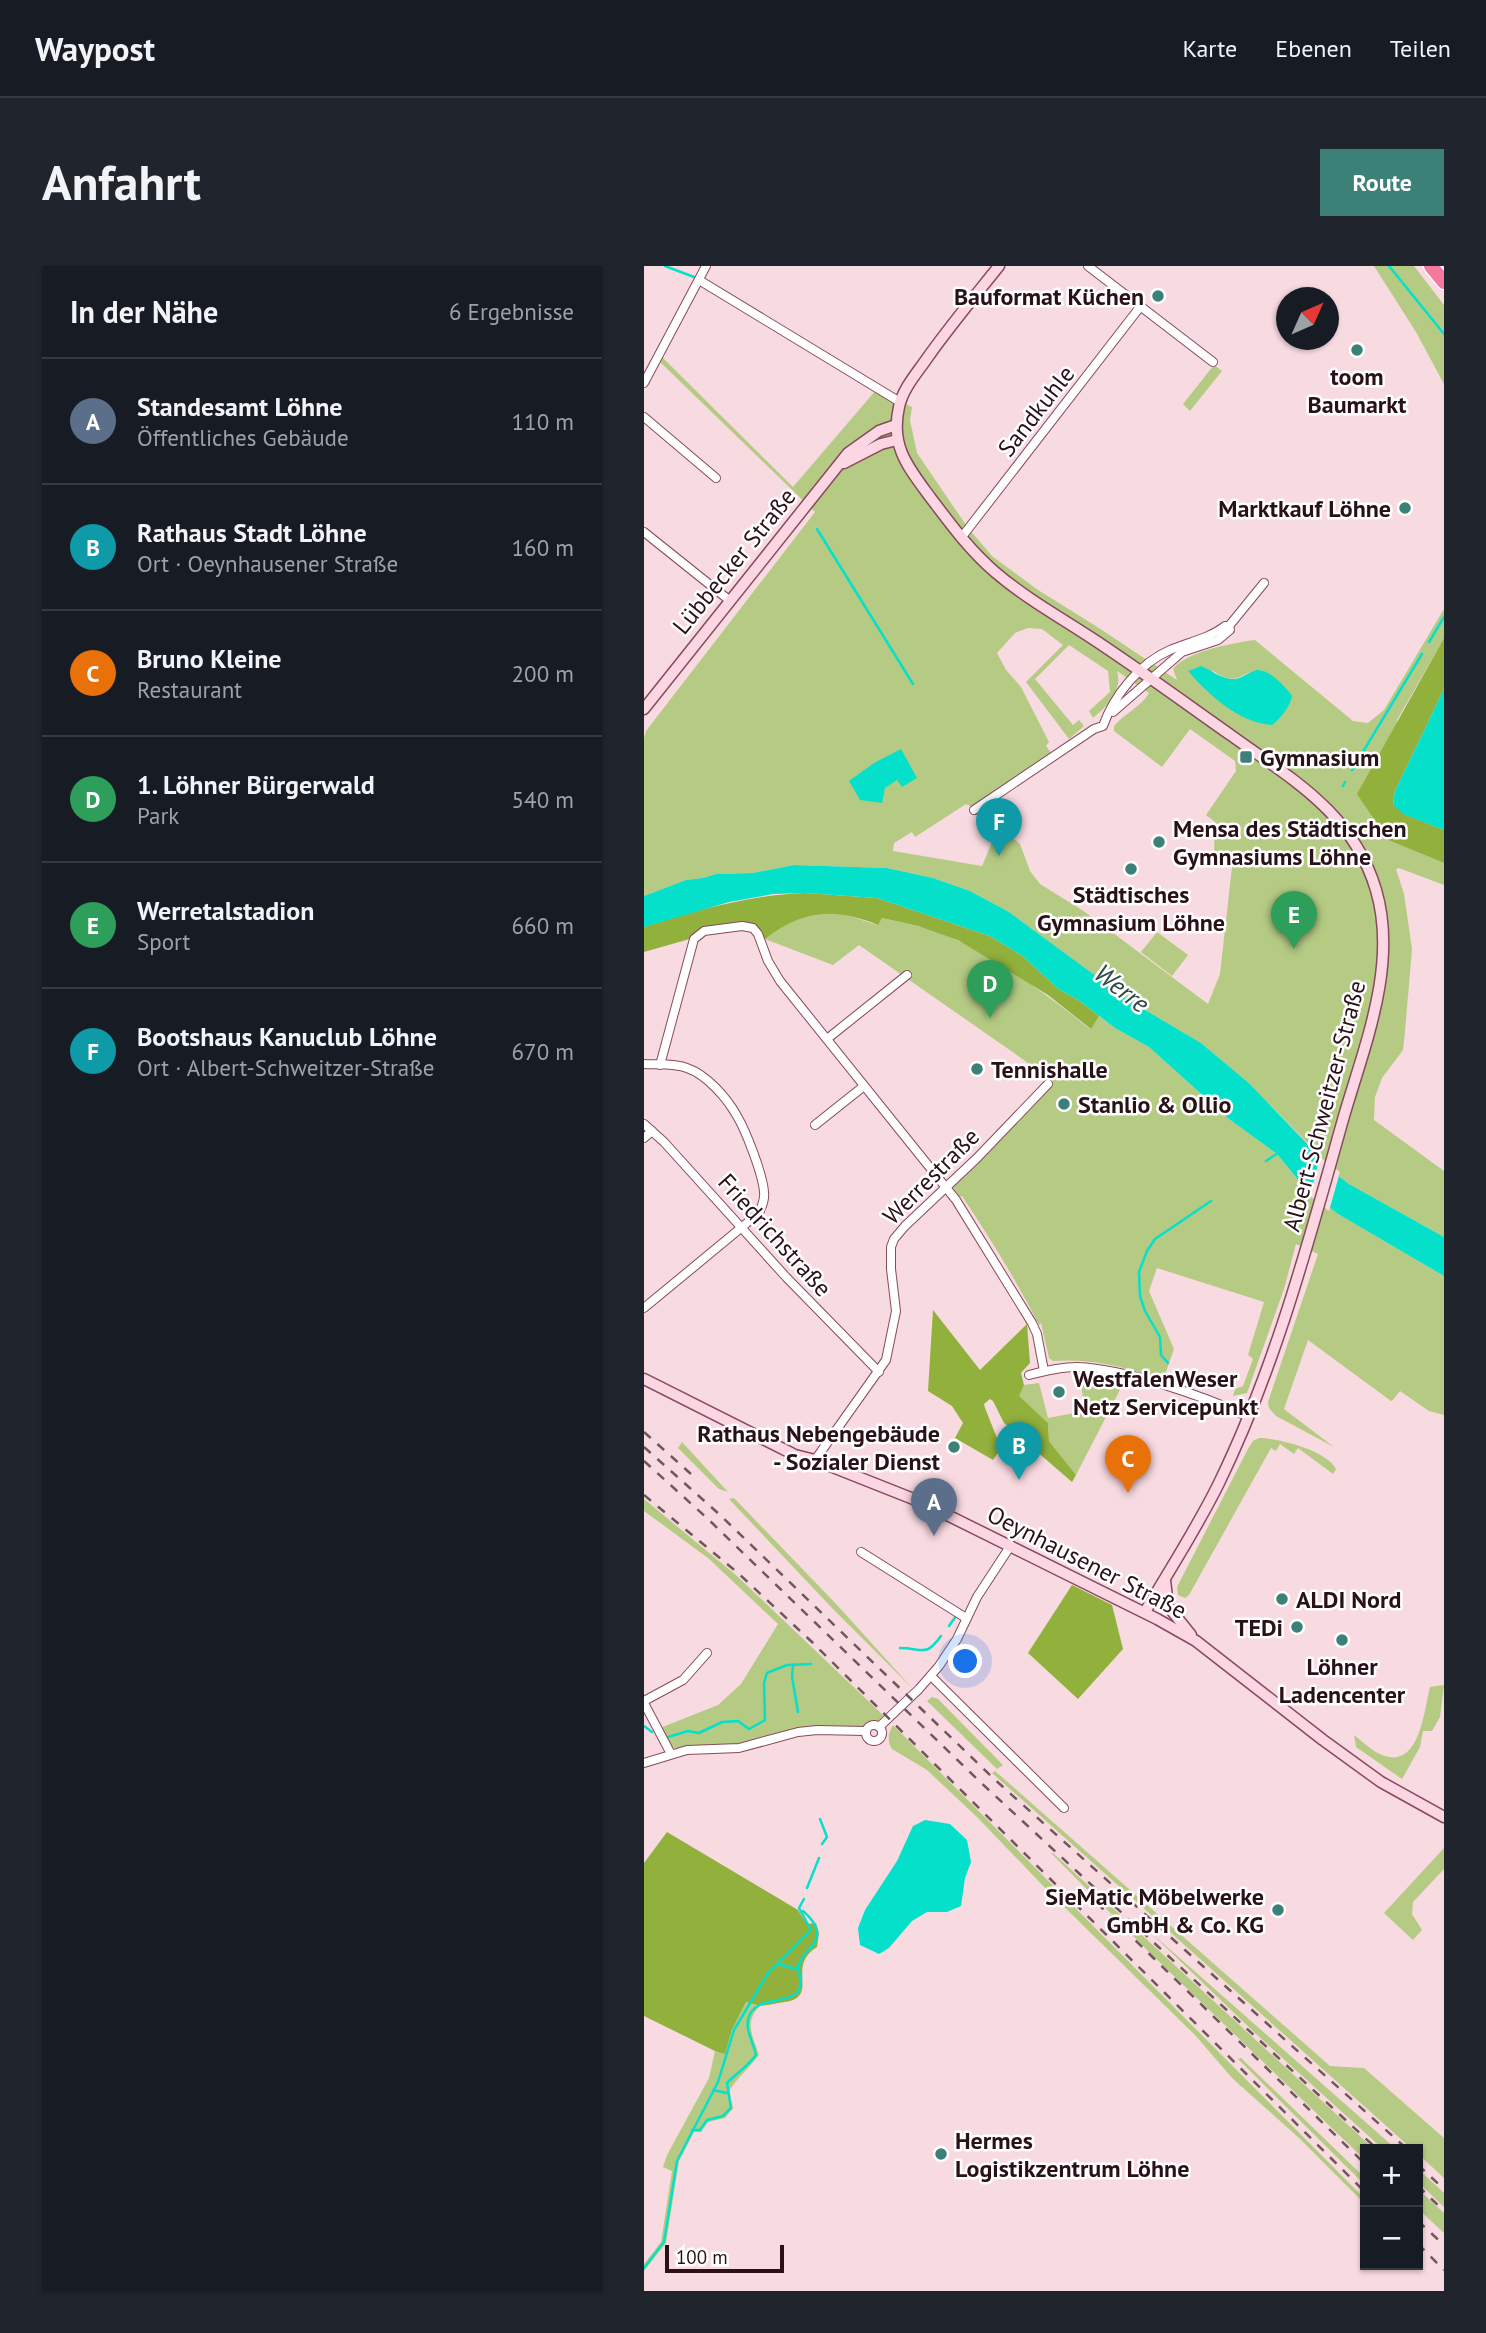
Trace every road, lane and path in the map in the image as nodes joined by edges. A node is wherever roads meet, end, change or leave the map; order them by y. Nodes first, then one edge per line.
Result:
1 (706, 266) edge
2 (999, 266) edge
3 (1088, 266) edge
4 (1432, 266) edge
5 (699, 280) junction
6 (1444, 282) edge
7 (1140, 307) junction
8 (1213, 362) dead end
9 (644, 383) edge
10 (900, 402) junction
11 (644, 417) edge
12 (896, 425) junction
13 (897, 440) junction
14 (831, 473) junction
15 (716, 478) dead end
16 (644, 532) edge
17 (961, 538) junction
18 (1264, 583) dead end
19 (729, 600) junction
20 (1229, 626) junction
21 (1140, 670) junction
22 (1153, 679) junction
23 (644, 709) edge
24 (1106, 719) junction
25 (974, 810) dead end
26 (907, 975) dead end
27 (827, 1039) junction
28 (644, 1064) edge
29 (660, 1065) junction
30 (1048, 1084) dead end
31 (864, 1086) junction
32 (644, 1124) edge
33 (815, 1125) dead end
34 (652, 1131) junction
35 (644, 1138) edge
36 (946, 1187) junction
37 (741, 1227) junction
38 (644, 1308) edge
39 (1044, 1371) junction
40 (878, 1372) junction
41 (1029, 1375) dead end
42 (644, 1379) edge
43 (1249, 1417) junction
44 (815, 1460) junction
45 (1011, 1545) junction
46 (861, 1552) dead end
47 (1165, 1580) junction
48 (1145, 1612) junction
49 (966, 1618) junction
50 (1196, 1641) junction
51 (707, 1653) dead end
52 (931, 1676) junction
53 (644, 1702) edge
54 (879, 1727) junction
55 (866, 1731) junction
56 (671, 1754) junction
57 (644, 1763) edge
58 (1064, 1808) dead end
59 (1444, 1817) edge

1 - 5 street
2 - 10 main road
3 - 7 street
4 - 6 highway
5 - 9 street
5 - 10 street
7 - 8 street
7 - 17 street, Sandkuhle
10 - 12 main road
11 - 15 street
12 - 13 main road
12 - 14 main road, Lübbecker Straße
13 - 14 main road, Lübbecker Straße
13 - 17 main road, Albert-Schweitzer-Straße
14 - 19 main road, Lübbecker Straße
16 - 19 street
17 - 21 main road, Albert-Schweitzer-Straße
18 - 20 street
19 - 23 main road, Lübbecker Straße
20 - 21 street
20 - 22 street
21 - 22 main road, Albert-Schweitzer-Straße
21 - 24 street
22 - 24 street
22 - 43 main road, Albert-Schweitzer-Straße
24 - 25 street
26 - 27 street
27 - 29 street
27 - 31 street
28 - 29 street
29 - 37 street
30 - 36 street, Werrestraße
31 - 33 street
31 - 36 street
32 - 34 street, Friedrichstraße
34 - 35 street
34 - 37 street, Friedrichstraße
36 - 39 street
36 - 40 street, Werrestraße
37 - 38 street
37 - 40 street, Friedrichstraße
39 - 41 street
39 - 43 street
40 - 44 street, Werrestraße
42 - 44 main road, Oeynhausener Straße
43 - 47 main road, Albert-Schweitzer-Straße
44 - 45 main road, Oeynhausener Straße
45 - 48 main road, Oeynhausener Straße
45 - 49 street
46 - 49 street
47 - 48 main road, Albert-Schweitzer-Straße
47 - 50 main road
48 - 50 main road, Oeynhausener Straße
49 - 52 street
50 - 59 main road, Oeynhausener Straße
51 - 53 street
52 - 54 street
52 - 58 street
53 - 56 street
54 - 55 street
54 - 55 street
55 - 56 street
56 - 57 street

